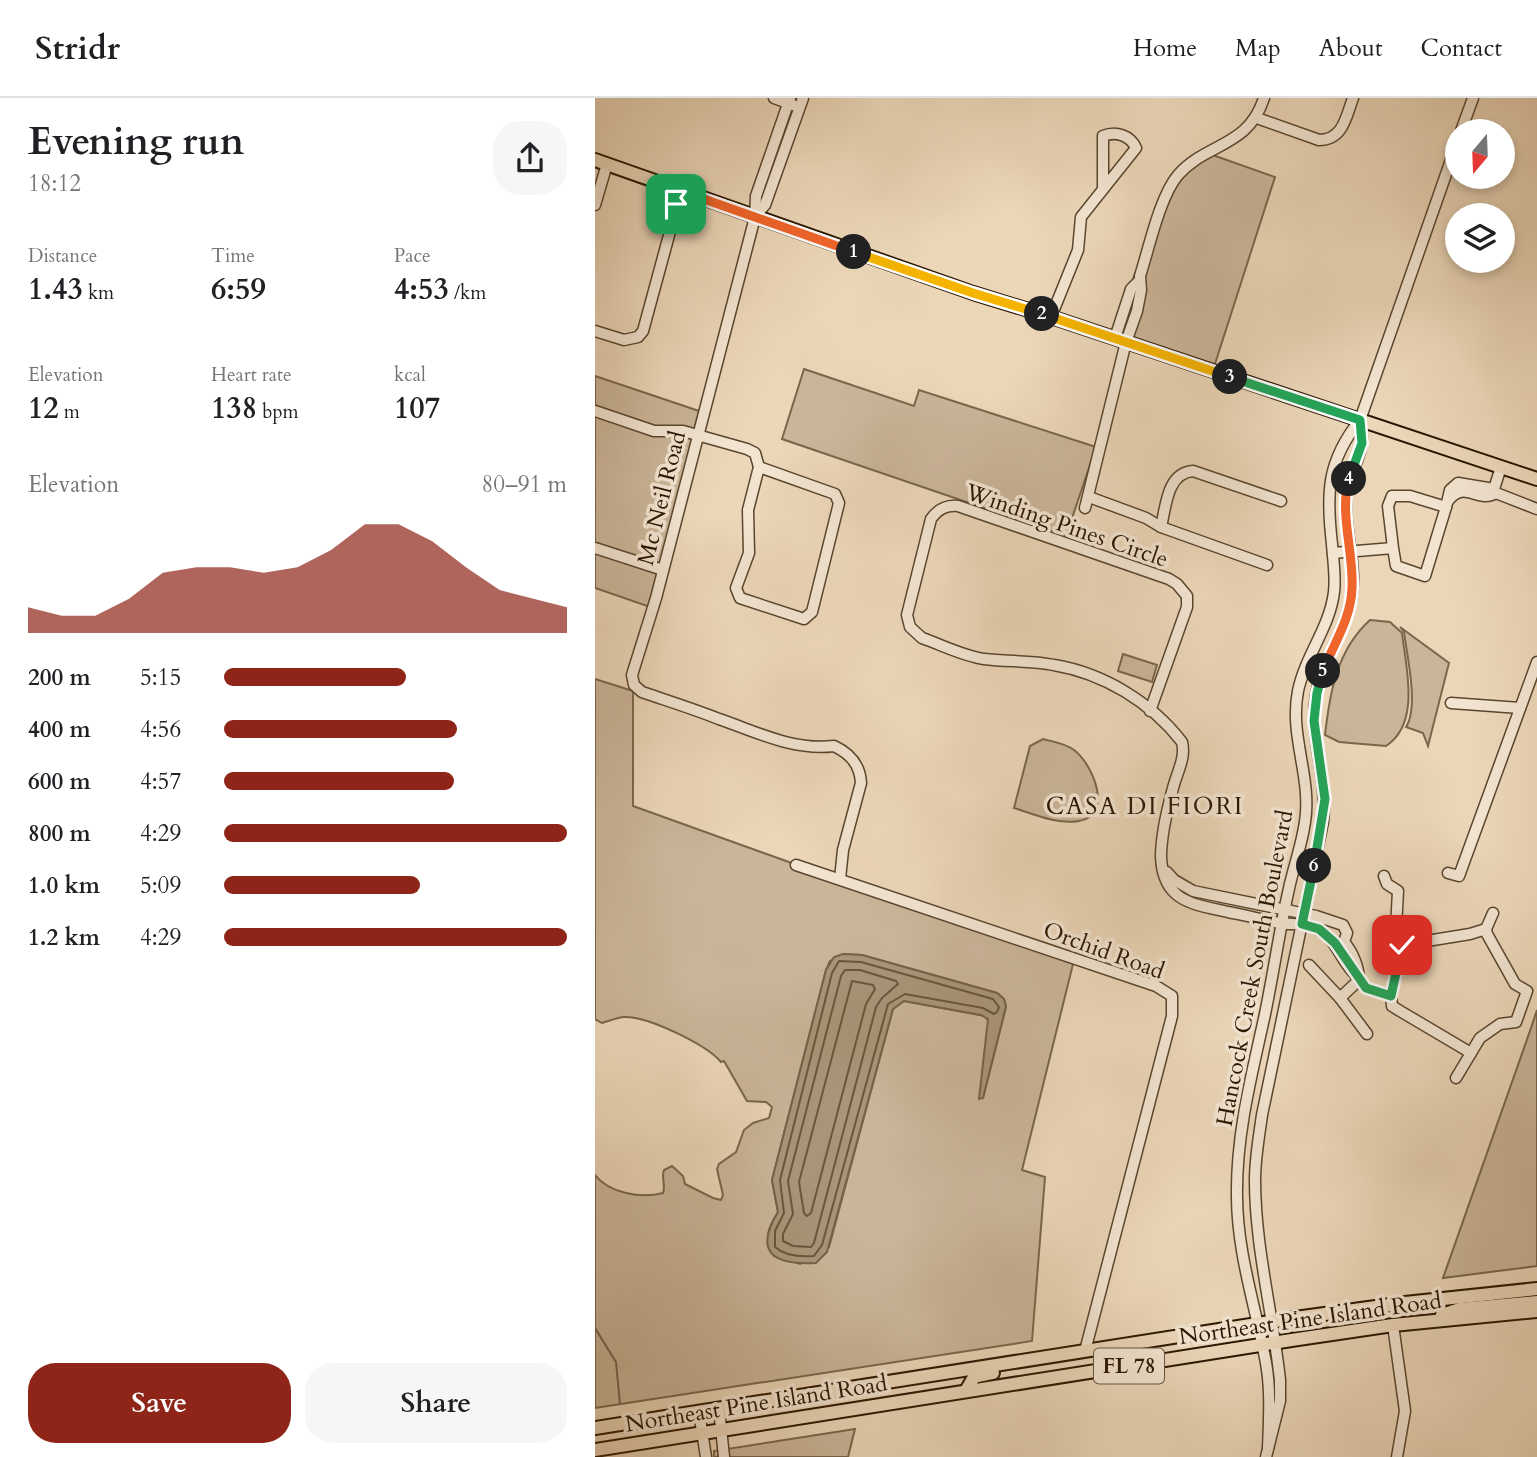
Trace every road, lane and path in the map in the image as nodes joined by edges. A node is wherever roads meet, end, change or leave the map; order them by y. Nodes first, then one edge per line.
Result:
1 (774, 98) edge
2 (1264, 98) edge
3 (1353, 98) edge
4 (1473, 98) edge
5 (790, 101) edge
6 (801, 102) edge
7 (1257, 118) junction
8 (1465, 119) edge
9 (773, 147) junction
10 (784, 151) junction
11 (601, 162) edge
12 (1445, 177) edge
13 (1103, 187) junction
14 (681, 191) junction
15 (595, 205) edge
16 (754, 217) junction
17 (1051, 317) junction
18 (595, 331) edge
19 (1121, 340) junction
20 (595, 411) edge
21 (1360, 420) junction
22 (697, 435) junction
23 (759, 467) junction
24 (1501, 467) junction
25 (1537, 480) edge
26 (1495, 491) junction
27 (1089, 497) junction
28 (1280, 501) dead end
29 (1447, 504) junction
30 (1085, 508) dead end
31 (1537, 509) edge
32 (1161, 527) junction
33 (595, 548) edge
34 (1393, 548) junction
35 (1351, 552) junction
36 (1333, 553) junction
37 (1267, 565) dead end
38 (663, 570) junction
39 (1537, 663) edge
40 (1451, 703) dead end
41 (1520, 708) junction
42 (1150, 711) junction
43 (1306, 818) junction
44 (1323, 822) junction
45 (1162, 862) junction
46 (796, 865) dead end
47 (1448, 873) dead end
48 (1384, 876) dead end
49 (840, 879) junction
50 (1285, 910) junction
51 (1493, 913) dead end
52 (1303, 919) junction
53 (1283, 924) junction
54 (1486, 929) junction
55 (1402, 945) junction
56 (1309, 965) dead end
57 (1359, 979) junction
58 (1391, 996) junction
59 (1340, 998) junction
60 (1367, 1034) dead end
61 (1471, 1053) junction
62 (1456, 1077) dead end
63 (1537, 1289) edge
64 (1537, 1302) edge
65 (1537, 1311) edge
66 (1272, 1321) junction
67 (1430, 1322) junction
68 (1256, 1324) junction
69 (1393, 1325) junction
70 (1275, 1342) junction
71 (1133, 1343) junction
72 (1261, 1345) junction
73 (1085, 1351) junction
74 (966, 1391) junction
75 (719, 1409) junction
76 (699, 1412) junction
77 (595, 1428) edge
78 (722, 1430) junction
79 (703, 1434) junction
80 (595, 1450) edge
81 (1267, 1452) edge
82 (706, 1457) edge
83 (724, 1457) edge
84 (1397, 1457) edge

1 - 5 street
2 - 7 street
3 - 7 street
4 - 8 street
5 - 6 street
5 - 9 street
6 - 10 street
7 - 19 street
9 - 10 street
9 - 16 street
10 - 16 street
11 - 14 main road
11 - 15 street
12 - 21 street
13 - 13 street
13 - 17 street
14 - 16 main road
14 - 18 street
16 - 17 main road
16 - 22 street, Mc Neil Road
17 - 19 main road
19 - 21 main road
19 - 27 street
20 - 22 street
21 - 24 main road
21 - 35 street, Hancock Creek South Boulevard
21 - 36 street, Hancock Creek South Boulevard
22 - 23 street
22 - 38 street, Mc Neil Road
23 - 23 street
24 - 25 main road
24 - 26 street
26 - 29 street
26 - 31 street
27 - 30 street
27 - 32 street
28 - 32 street
29 - 34 street
29 - 34 street
32 - 37 street
33 - 38 street
34 - 35 street
35 - 36 street
35 - 44 street, Hancock Creek South Boulevard
36 - 43 street, Hancock Creek South Boulevard
38 - 49 street, Mc Neil Road
39 - 41 street
40 - 41 street
41 - 47 street
42 - 42 street, Winding Pines Circle
42 - 45 street, Winding Pines Circle
43 - 44 street
43 - 50 street, Hancock Creek South Boulevard
44 - 52 street, Hancock Creek South Boulevard
45 - 50 street
45 - 53 street, Winding Pines Circle
46 - 49 street, Orchid Road
48 - 55 street
49 - 73 street, Orchid Road
50 - 52 street
50 - 53 street, Hancock Creek South Boulevard
51 - 54 street
52 - 53 street, Winding Pines Circle
52 - 57 street
52 - 57 street
52 - 66 street, Hancock Creek South Boulevard
53 - 68 street, Hancock Creek South Boulevard
54 - 55 street
54 - 61 street
55 - 58 street
56 - 59 street
57 - 58 street
57 - 59 street
58 - 61 street
59 - 60 street
61 - 62 street
63 - 66 main road, Northeast Pine Island Road / FL 78
64 - 67 main road
65 - 67 main road, Northeast Pine Island Road / FL 78
66 - 68 main road, Northeast Pine Island Road / FL 78
66 - 70 street, Hancock Creek South Boulevard
67 - 69 main road, Northeast Pine Island Road / FL 78
68 - 71 main road, Northeast Pine Island Road / FL 78
68 - 72 street, Hancock Creek South Boulevard
69 - 70 main road, Northeast Pine Island Road / FL 78
69 - 84 street
70 - 72 main road, Northeast Pine Island Road / FL 78
70 - 81 street, Hancock Creek South Boulevard
71 - 73 main road, Northeast Pine Island Road / FL 78
71 - 74 main road, Northeast Pine Island Road
72 - 74 main road, Northeast Pine Island Road / FL 78
72 - 81 street, Hancock Creek South Boulevard
73 - 75 main road, Northeast Pine Island Road / FL 78
74 - 78 main road, Northeast Pine Island Road / FL 78
75 - 76 main road, Northeast Pine Island Road / FL 78
75 - 78 street
76 - 77 main road, Northeast Pine Island Road / FL 78
76 - 79 street
78 - 79 main road, Northeast Pine Island Road / FL 78
78 - 83 street
79 - 80 main road, Northeast Pine Island Road / FL 78
79 - 82 street

